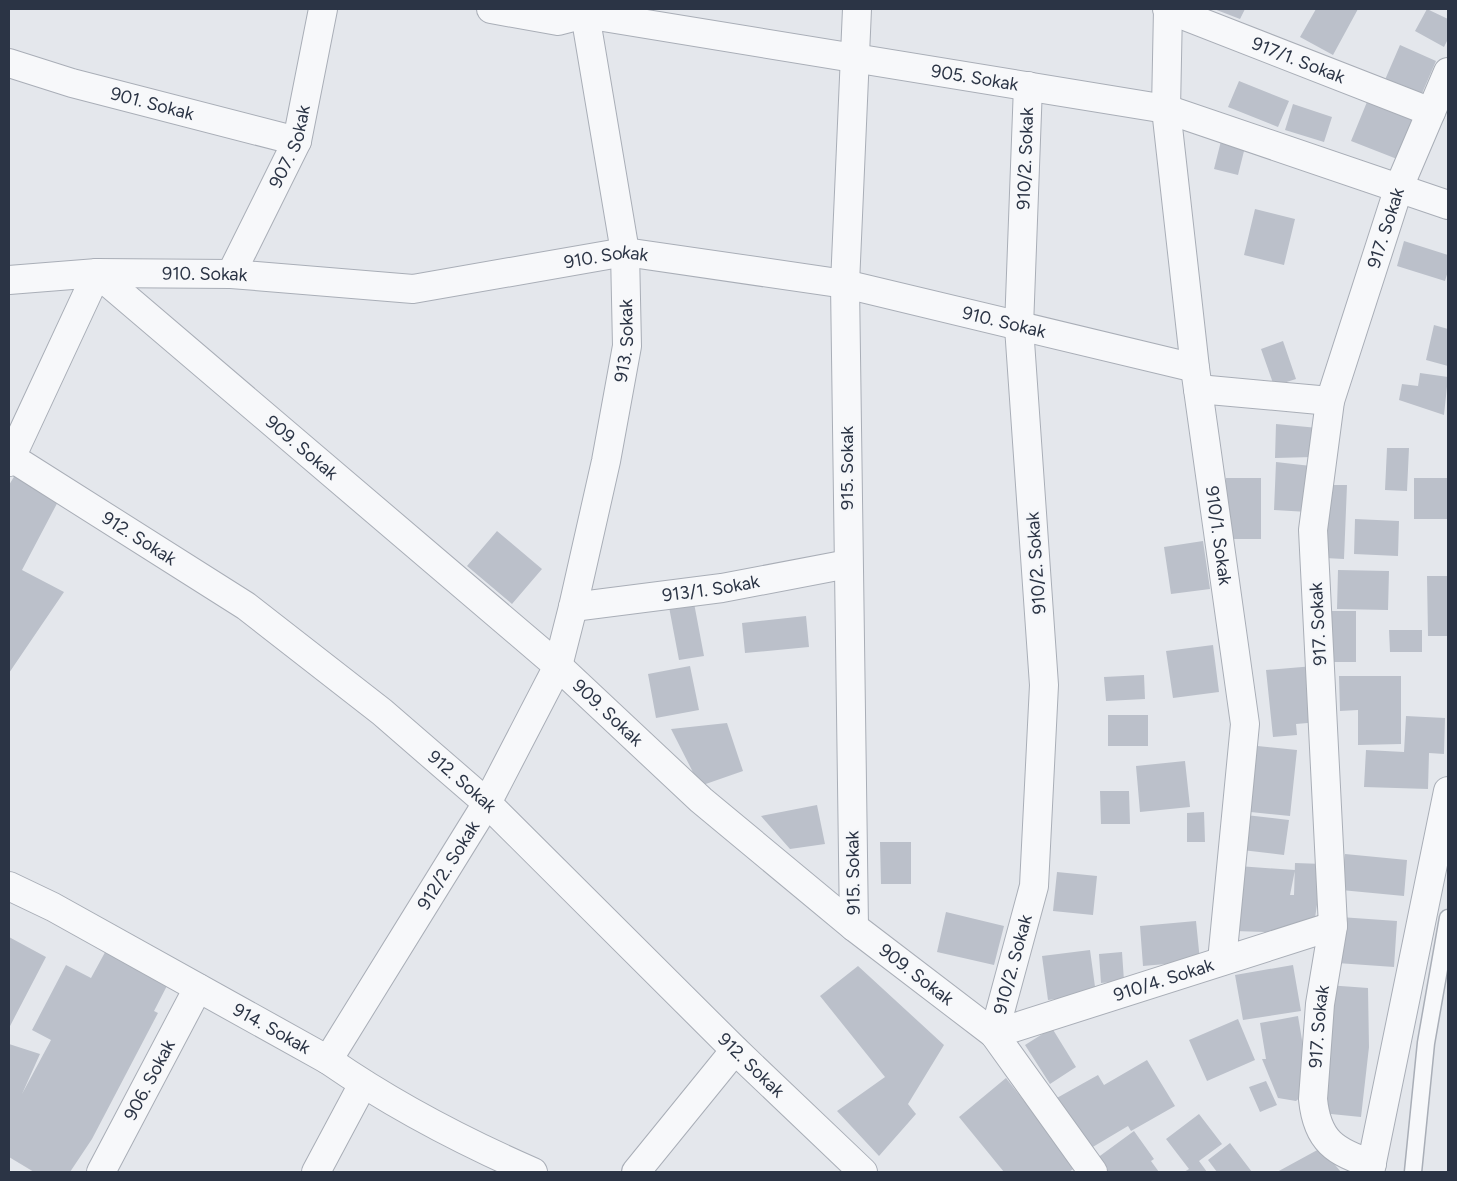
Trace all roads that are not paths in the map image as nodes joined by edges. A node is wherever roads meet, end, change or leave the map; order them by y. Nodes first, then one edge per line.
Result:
1 (323, 9) edge
2 (490, 9) edge
3 (857, 9) edge
4 (1168, 9) edge
5 (586, 14) junction
6 (558, 15) edge
7 (854, 57) junction
8 (9, 63) edge
9 (1448, 72) edge
10 (1028, 86) junction
11 (1166, 109) junction
12 (1431, 112) junction
13 (297, 141) junction
14 (1399, 187) junction
15 (1448, 205) edge
16 (625, 252) junction
17 (97, 273) junction
18 (230, 274) junction
19 (9, 280) edge
20 (845, 284) junction
21 (1019, 327) junction
22 (1197, 378) junction
23 (1330, 401) junction
24 (10, 458) edge
25 (848, 564) junction
26 (573, 607) junction
27 (558, 666) junction
28 (1448, 791) edge
29 (487, 804) junction
30 (9, 886) edge
31 (1448, 918) edge
32 (1333, 926) junction
33 (854, 927) junction
34 (1222, 961) junction
35 (198, 988) junction
36 (994, 1034) junction
37 (735, 1050) junction
38 (328, 1060) junction
39 (363, 1084) junction
40 (1371, 1168) edge
41 (102, 1172) edge
42 (316, 1172) edge
43 (533, 1172) edge
44 (636, 1172) edge
45 (863, 1172) edge
46 (1093, 1172) edge
47 (1412, 1172) edge

1 - 13 street, 907. Sokak
2 - 6 street, 905. Sokak
3 - 7 street, 915. Sokak
4 - 11 street, 910/1. Sokak
4 - 12 street, 917/1. Sokak
5 - 6 street, 905. Sokak
5 - 7 street, 905. Sokak
5 - 16 street, 913. Sokak
7 - 10 street, 905. Sokak
7 - 20 street, 915. Sokak
8 - 13 street, 901. Sokak
9 - 12 street, 917. Sokak
10 - 11 street, 905. Sokak
10 - 21 street, 910/2. Sokak
11 - 14 street, 905. Sokak
11 - 22 street, 910/1. Sokak
12 - 14 street, 917. Sokak
13 - 18 street, 907. Sokak
14 - 15 street, 905. Sokak
14 - 23 street, 917. Sokak
16 - 18 street, 910. Sokak
16 - 20 street, 910. Sokak
16 - 26 street, 913. Sokak
17 - 18 street, 910. Sokak
17 - 19 street, 910. Sokak
17 - 24 street
17 - 27 street, 909. Sokak
20 - 21 street, 910. Sokak
20 - 25 street, 915. Sokak
21 - 22 street, 910. Sokak
21 - 36 street, 910/2. Sokak
22 - 23 street, 910. Sokak
22 - 34 street, 910/1. Sokak
23 - 32 street, 917. Sokak
24 - 29 street, 912. Sokak
25 - 26 street, 913/1. Sokak
25 - 33 street, 915. Sokak
26 - 27 street, 913. Sokak
27 - 29 street, 912/2. Sokak
27 - 33 street, 909. Sokak
28 - 40 street
29 - 37 street, 912. Sokak
29 - 38 street, 912/2. Sokak
30 - 35 street, 914. Sokak
31 - 47 lane
32 - 34 street, 910/4. Sokak
32 - 40 street, 917. Sokak
33 - 36 street, 909. Sokak
34 - 36 street, 910/4. Sokak
35 - 38 street, 914. Sokak
35 - 41 street, 906. Sokak
36 - 46 street, 909. Sokak
37 - 44 street
37 - 45 street, 912. Sokak
38 - 39 street, 914. Sokak
39 - 42 street
39 - 43 street, 914. Sokak

